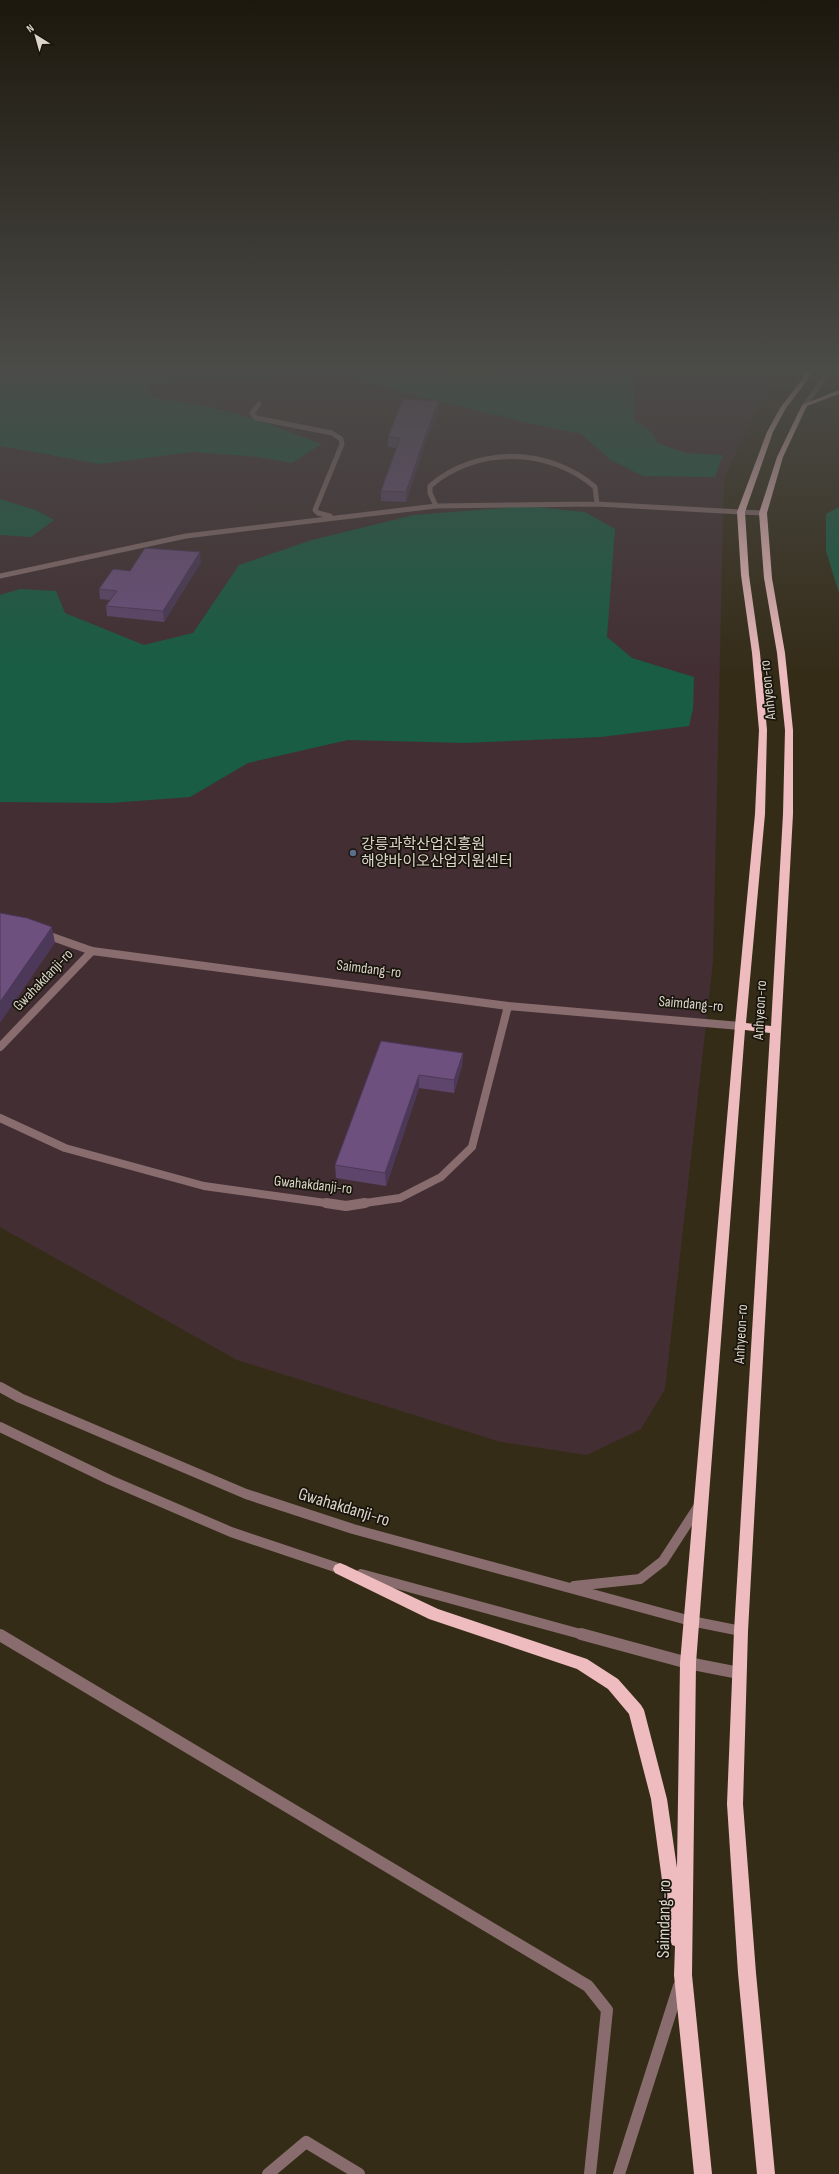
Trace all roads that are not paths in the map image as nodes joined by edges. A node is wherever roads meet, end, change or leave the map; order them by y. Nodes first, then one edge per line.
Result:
1 (332, 468) edge
2 (454, 468) edge
3 (569, 468) edge
4 (757, 468) edge
5 (777, 468) edge
6 (597, 504) junction
7 (436, 506) junction
8 (741, 512) junction
9 (763, 513) junction
10 (337, 518) junction
11 (0, 576) edge
12 (35, 930) edge
13 (92, 951) junction
14 (508, 1006) junction
15 (740, 1026) junction
16 (776, 1030) junction
17 (0, 1047) edge
18 (0, 1118) edge
19 (0, 1387) edge
20 (0, 1427) edge
21 (702, 1501) junction
22 (340, 1569) junction
23 (565, 1587) junction
24 (691, 1621) junction
25 (740, 1631) junction
26 (0, 1635) edge
27 (688, 1663) junction
28 (739, 1673) junction
29 (682, 1975) junction
30 (268, 2174) edge
31 (359, 2174) edge
32 (590, 2174) edge
33 (619, 2174) edge
34 (703, 2174) edge
35 (766, 2174) edge

1 - 10 street
2 - 7 street
3 - 6 street
4 - 8 highway, Anhyeon-ro
5 - 9 highway, Anhyeon-ro
6 - 7 street
6 - 8 street
7 - 10 street
8 - 9 street
8 - 15 highway, Anhyeon-ro
9 - 16 highway, Anhyeon-ro
10 - 11 street
12 - 13 street, Saimdang-ro
13 - 14 street, Saimdang-ro
13 - 17 street, Gwahakdanji-ro
14 - 15 street, Saimdang-ro
14 - 18 street, Gwahakdanji-ro
15 - 16 highway
15 - 21 highway, Anhyeon-ro
16 - 25 highway, Anhyeon-ro
19 - 23 street, Gwahakdanji-ro
20 - 22 street
21 - 23 street
21 - 24 highway, Anhyeon-ro
22 - 27 street
22 - 29 highway
23 - 24 street, Gwahakdanji-ro
24 - 25 street, Gwahakdanji-ro
24 - 27 highway, Anhyeon-ro
25 - 28 highway, Anhyeon-ro
26 - 32 street
27 - 28 street
27 - 29 highway, Saimdang-ro
28 - 35 highway
29 - 33 street
29 - 34 highway, Saimdang-ro
30 - 31 street

